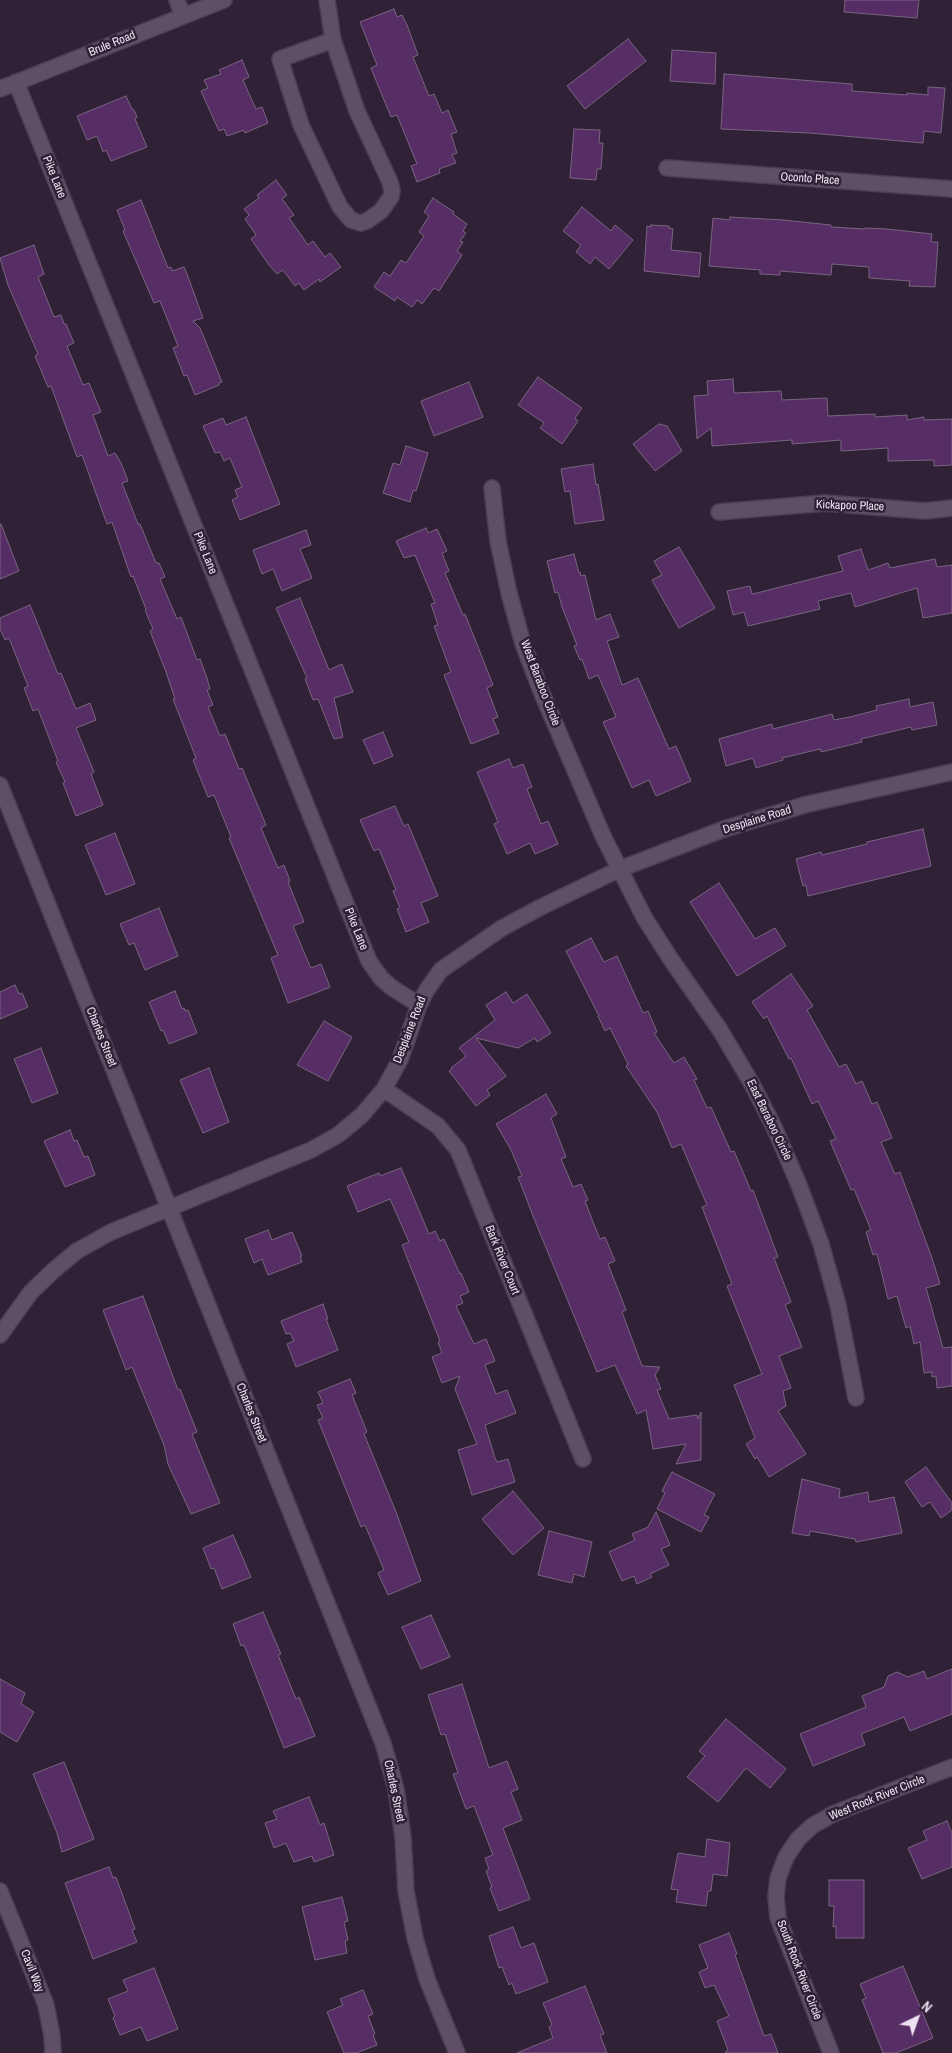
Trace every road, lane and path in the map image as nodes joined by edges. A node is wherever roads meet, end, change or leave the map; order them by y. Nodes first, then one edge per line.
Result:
1 (177, 0) edge
2 (224, 0) edge
3 (327, 0) edge
4 (183, 16) junction
5 (333, 40) junction
6 (16, 82) junction
7 (0, 89) edge
8 (668, 168) dead end
9 (952, 190) edge
10 (492, 488) dead end
11 (952, 508) edge
12 (719, 512) dead end
13 (952, 772) edge
14 (0, 785) edge
15 (620, 869) junction
16 (419, 1005) junction
17 (384, 1089) junction
18 (169, 1207) junction
19 (0, 1335) edge
20 (856, 1398) dead end
21 (583, 1459) dead end
22 (952, 1767) edge
23 (786, 1857) joint
24 (0, 1891) edge
25 (53, 2053) edge
26 (457, 2053) edge
27 (831, 2053) edge

1 - 4 street
2 - 4 street, Brule Road
3 - 5 street
4 - 6 street, Brule Road
5 - 5 street
6 - 7 street, Brule Road
6 - 16 street, Pike Lane
8 - 9 street, Oconto Place
10 - 15 street, West Baraboo Circle
11 - 12 street, Kickapoo Place
13 - 15 street, Desplaine Road
14 - 18 street, Charles Street
15 - 16 street, Desplaine Road
15 - 20 street, East Baraboo Circle
16 - 17 street, Desplaine Road
17 - 18 street, Desplaine Road
17 - 21 street, Bark River Court
18 - 19 street, Desplaine Road
18 - 26 street, Charles Street
22 - 23 street, West Rock River Circle
23 - 27 street, South Rock River Circle
24 - 25 street, Cavil Way

